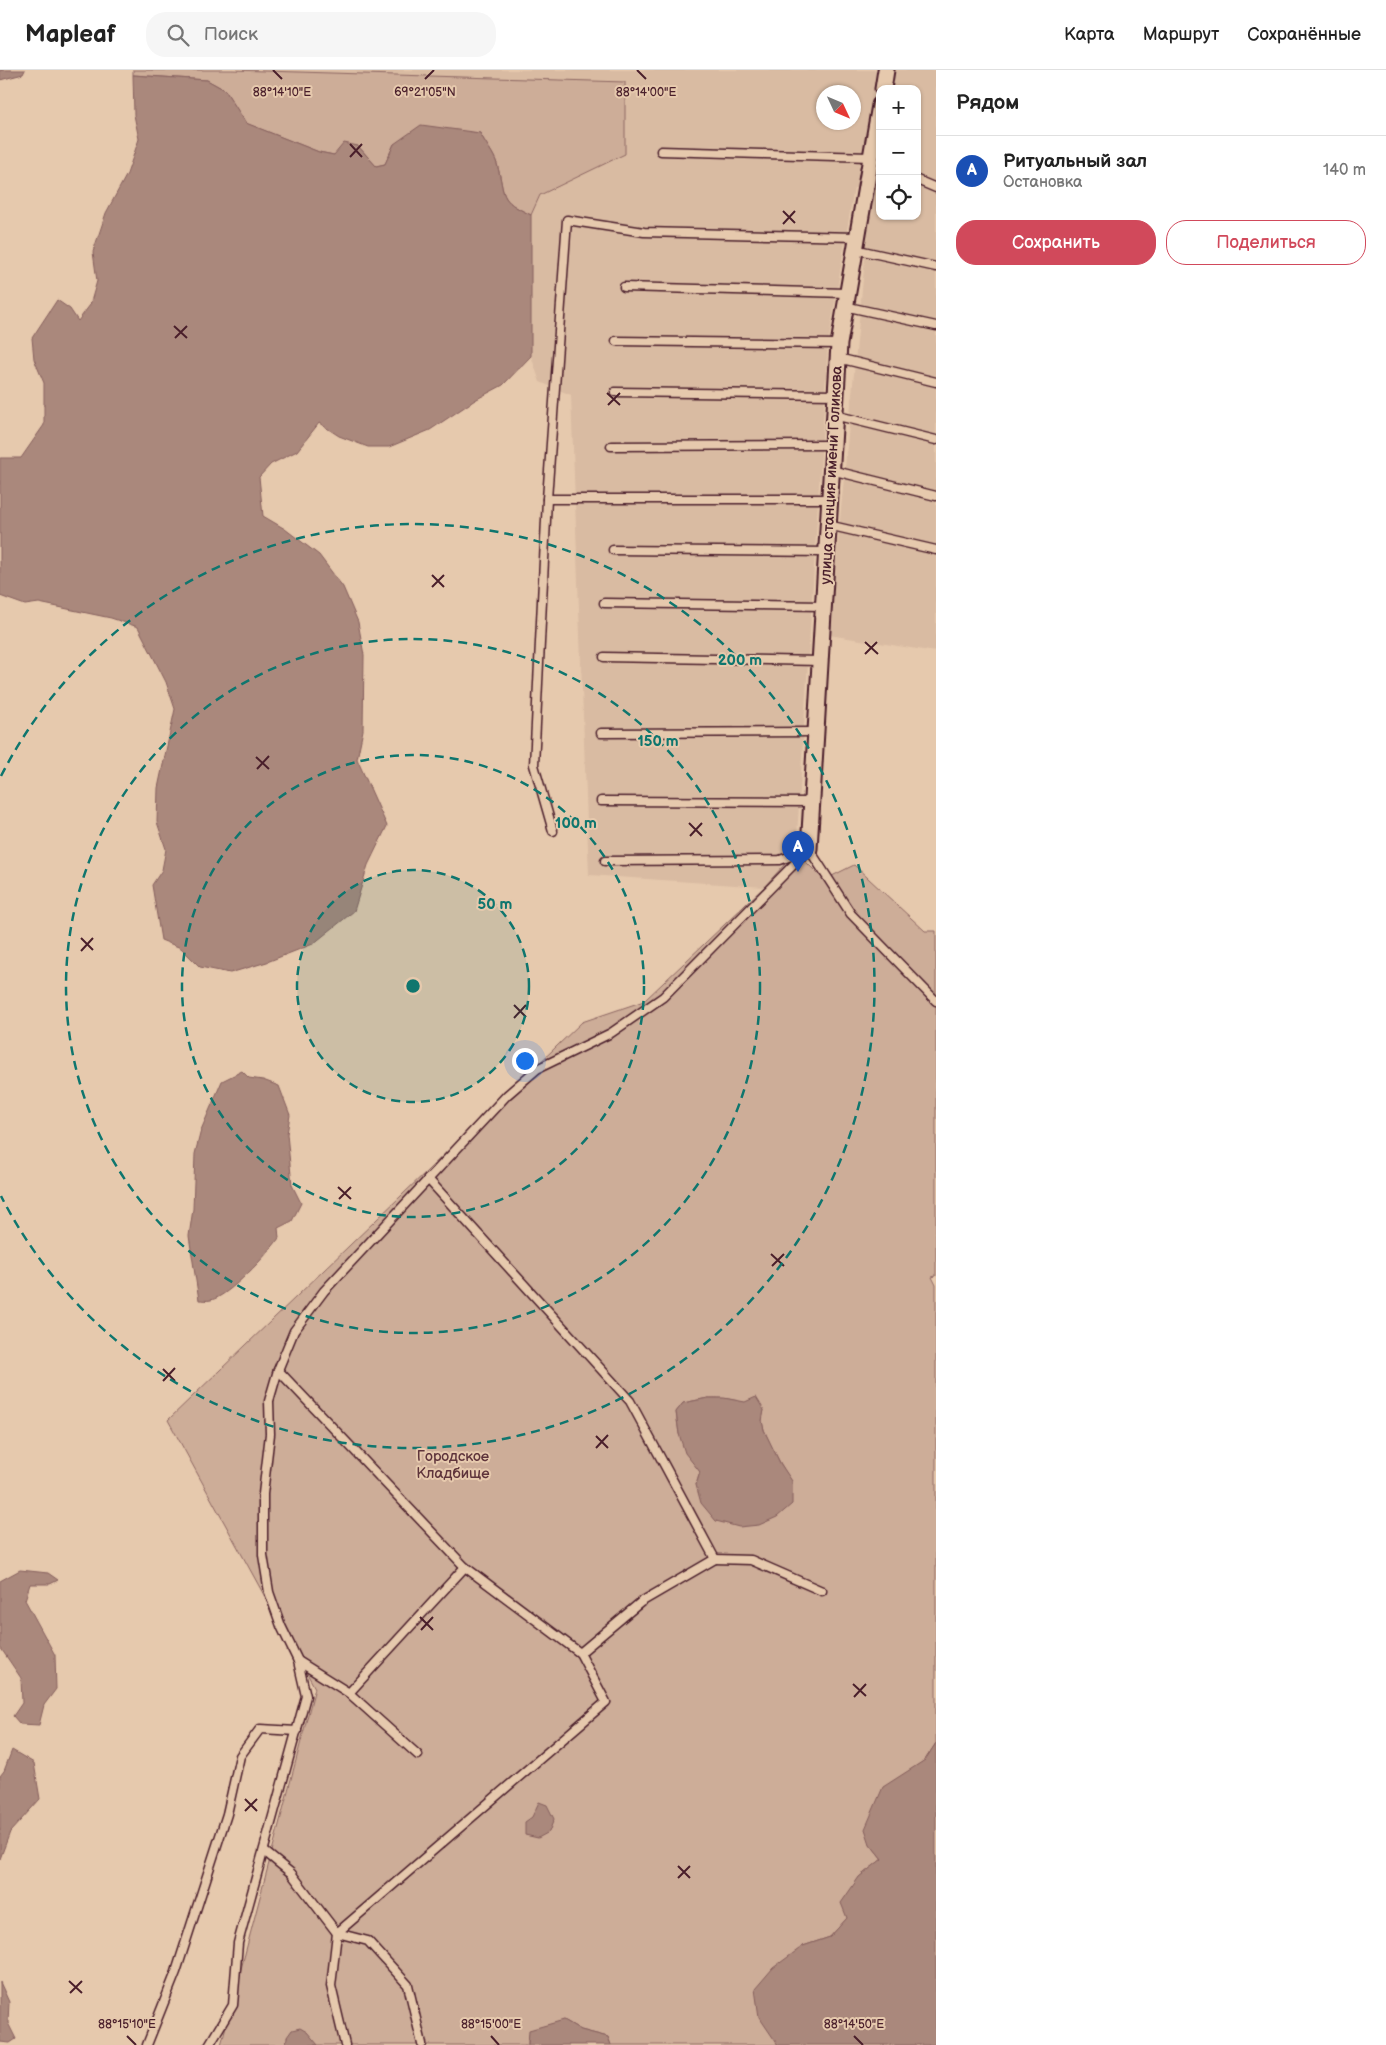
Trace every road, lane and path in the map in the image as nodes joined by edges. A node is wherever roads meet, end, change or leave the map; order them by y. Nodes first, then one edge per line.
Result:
1 (886, 70) edge
2 (884, 85) edge
3 (877, 130) edge
4 (874, 148) edge
5 (662, 151) dead end
6 (921, 182) edge
7 (936, 188) edge
8 (855, 243) junction
9 (936, 267) edge
10 (624, 287) dead end
11 (845, 300) junction
12 (936, 326) edge
13 (616, 341) dead end
14 (838, 351) junction
15 (936, 382) edge
16 (615, 392) dead end
17 (836, 395) junction
18 (834, 415) junction
19 (936, 440) edge
20 (833, 445) junction
21 (610, 446) dead end
22 (831, 470) junction
23 (936, 496) edge
24 (547, 499) junction
25 (830, 499) junction
26 (828, 525) junction
27 (614, 550) dead end
28 (936, 550) edge
29 (826, 552) junction
30 (604, 603) dead end
31 (823, 606) junction
32 (604, 657) dead end
33 (820, 661) junction
34 (816, 732) junction
35 (601, 733) dead end
36 (601, 800) dead end
37 (812, 802) junction
38 (553, 831) dead end
39 (809, 849) junction
40 (605, 861) dead end
41 (936, 1001) edge
42 (428, 1179) junction
43 (278, 1370) junction
44 (714, 1559) junction
45 (465, 1566) junction
46 (822, 1591) dead end
47 (580, 1654) junction
48 (298, 1661) junction
49 (349, 1694) junction
50 (296, 1731) junction
51 (418, 1755) dead end
52 (264, 1851) junction
53 (338, 1933) junction
54 (422, 2044) dead end
55 (147, 2045) edge
56 (209, 2045) edge
57 (345, 2045) edge

1 - 2 street
3 - 4 street, улица станция имени Голикова
4 - 5 lane
4 - 8 street, улица станция имени Голикова
6 - 7 lane
8 - 9 lane
8 - 11 street, улица станция имени Голикова
8 - 24 lane
10 - 11 lane
11 - 12 lane
11 - 14 street, улица станция имени Голикова
13 - 14 lane
14 - 15 lane
14 - 17 street, улица станция имени Голикова
16 - 17 lane
17 - 18 street, улица станция имени Голикова
18 - 19 lane
18 - 20 street, улица станция имени Голикова
20 - 21 lane
20 - 22 street, улица станция имени Голикова
22 - 23 lane
22 - 25 street, улица станция имени Голикова
24 - 25 lane
24 - 38 lane
25 - 26 street, улица станция имени Голикова
26 - 28 lane
26 - 29 street, улица станция имени Голикова
27 - 29 lane
29 - 31 street, улица станция имени Голикова
30 - 31 lane
31 - 33 street, улица станция имени Голикова
32 - 33 lane
33 - 34 street, улица станция имени Голикова
34 - 35 lane
34 - 37 street, улица станция имени Голикова
36 - 37 lane
37 - 39 street, улица станция имени Голикова
39 - 40 lane
39 - 41 lane
39 - 42 lane
42 - 43 lane
42 - 44 lane
43 - 45 lane
43 - 48 lane
44 - 46 lane
44 - 47 lane
45 - 47 lane
45 - 49 lane
47 - 53 lane
48 - 49 lane
48 - 50 lane
49 - 51 lane
50 - 52 lane
50 - 55 lane
52 - 53 lane
52 - 56 lane
53 - 54 lane
53 - 57 lane

